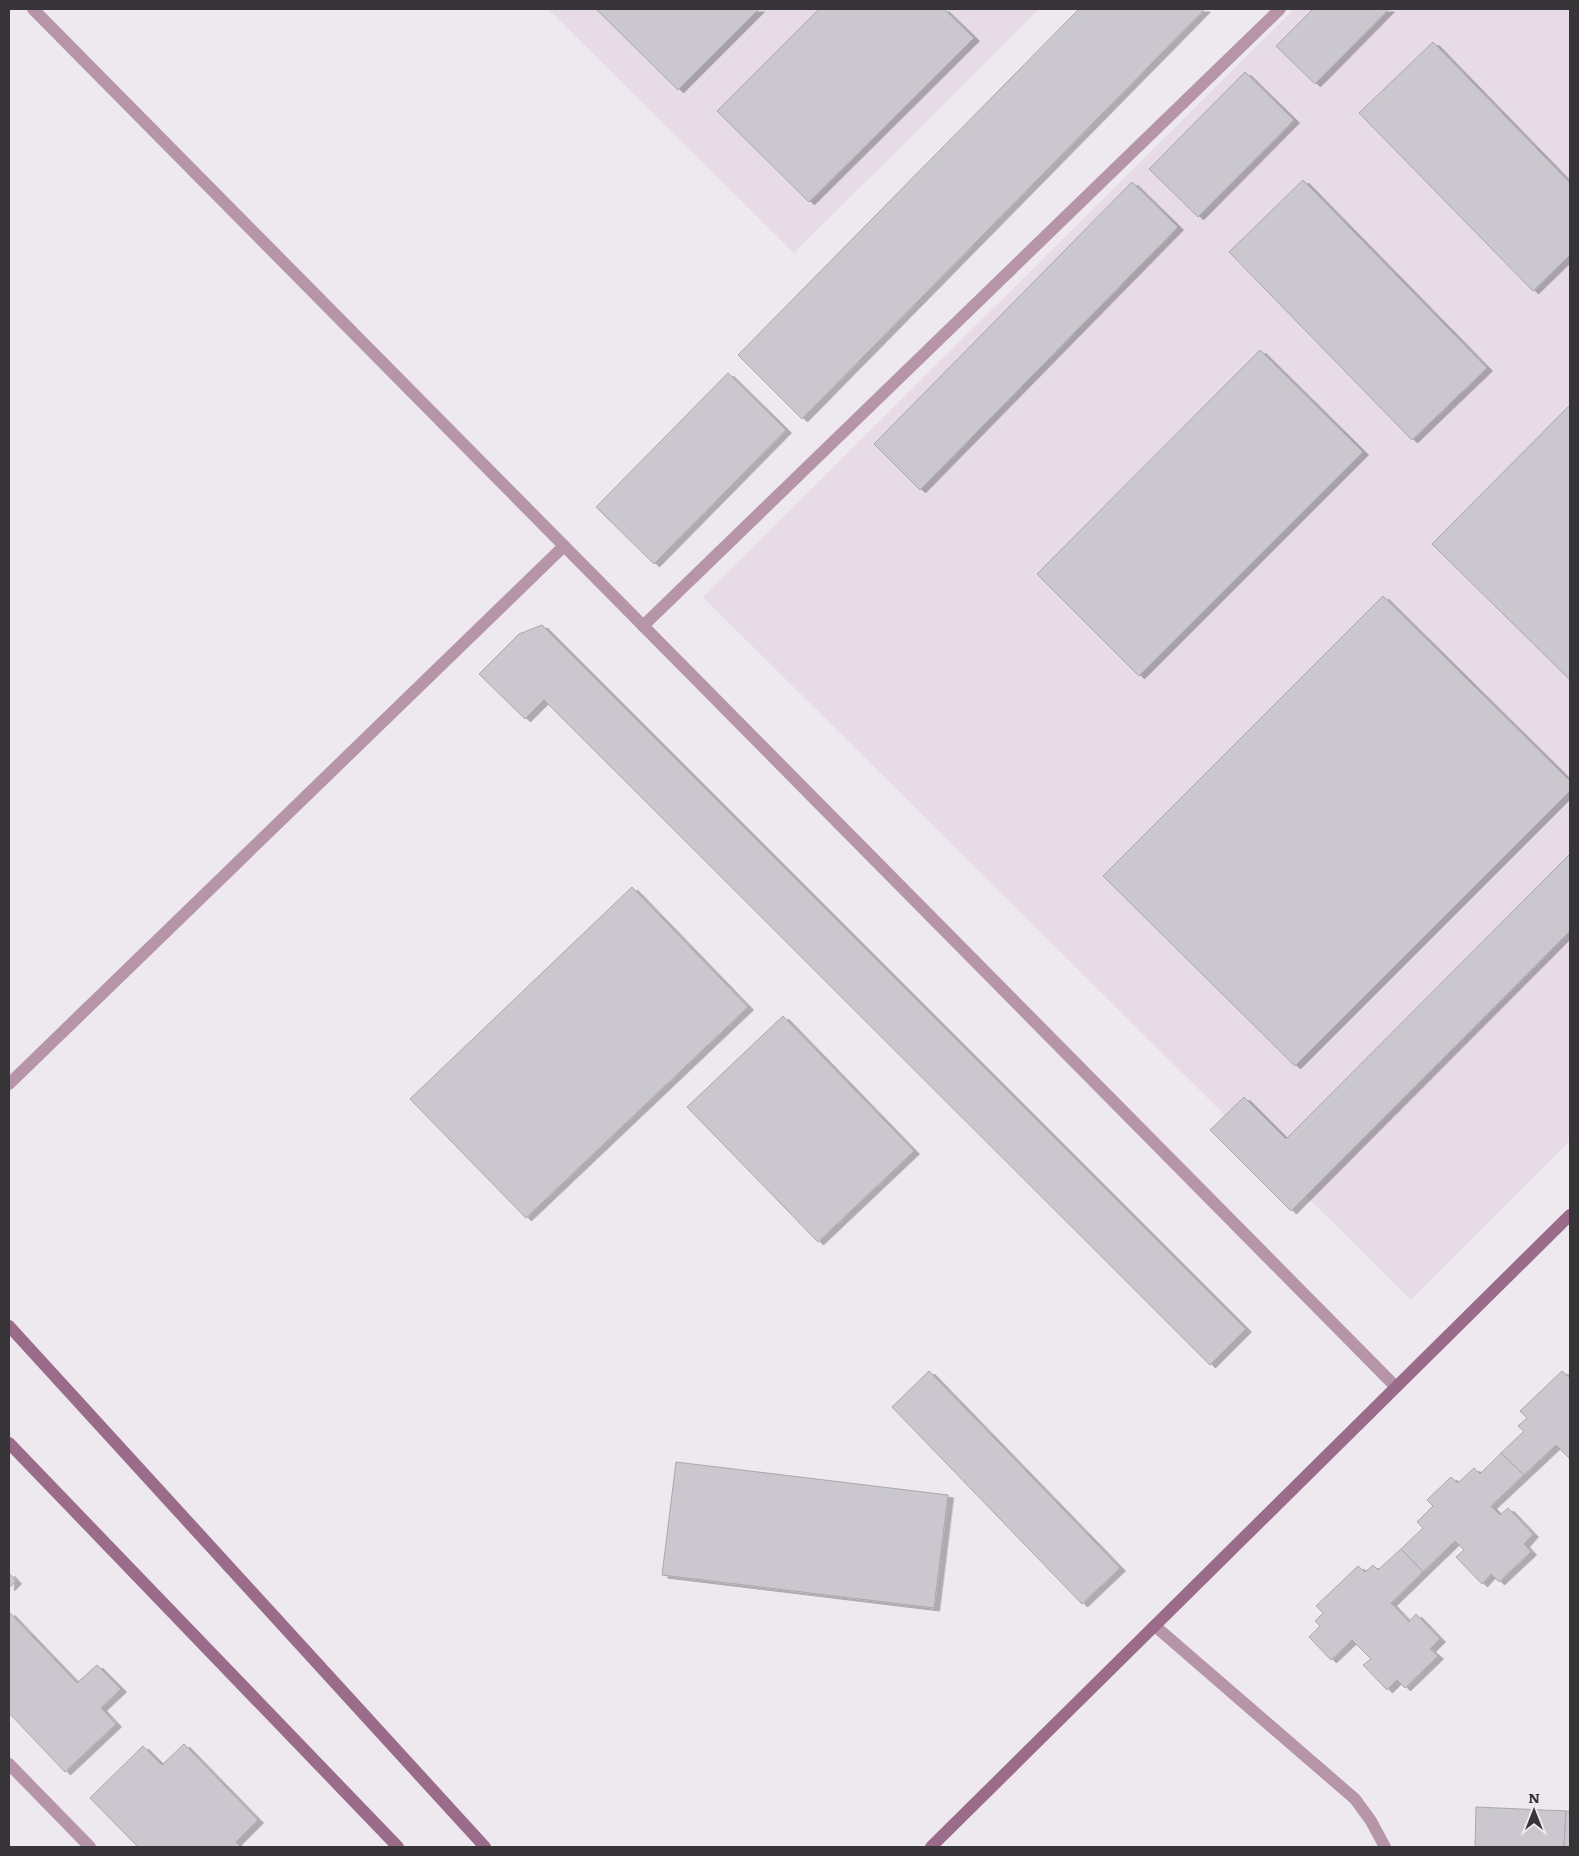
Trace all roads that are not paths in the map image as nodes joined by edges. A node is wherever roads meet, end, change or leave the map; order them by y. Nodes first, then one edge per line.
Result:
1 (33, 9) edge
2 (1280, 9) edge
3 (564, 546) junction
4 (643, 626) junction
5 (9, 1084) edge
6 (1570, 1215) edge
7 (9, 1326) edge
8 (1396, 1387) junction
9 (9, 1443) edge
10 (1155, 1626) junction
11 (9, 1764) edge
12 (90, 1847) edge
13 (398, 1847) edge
14 (485, 1847) edge
15 (931, 1847) edge
16 (1386, 1847) edge

1 - 3 street
2 - 4 street
3 - 4 street
3 - 5 street
4 - 8 street
6 - 8 main road
7 - 14 main road
8 - 10 main road
9 - 13 main road
10 - 15 main road
10 - 16 street
11 - 12 street

